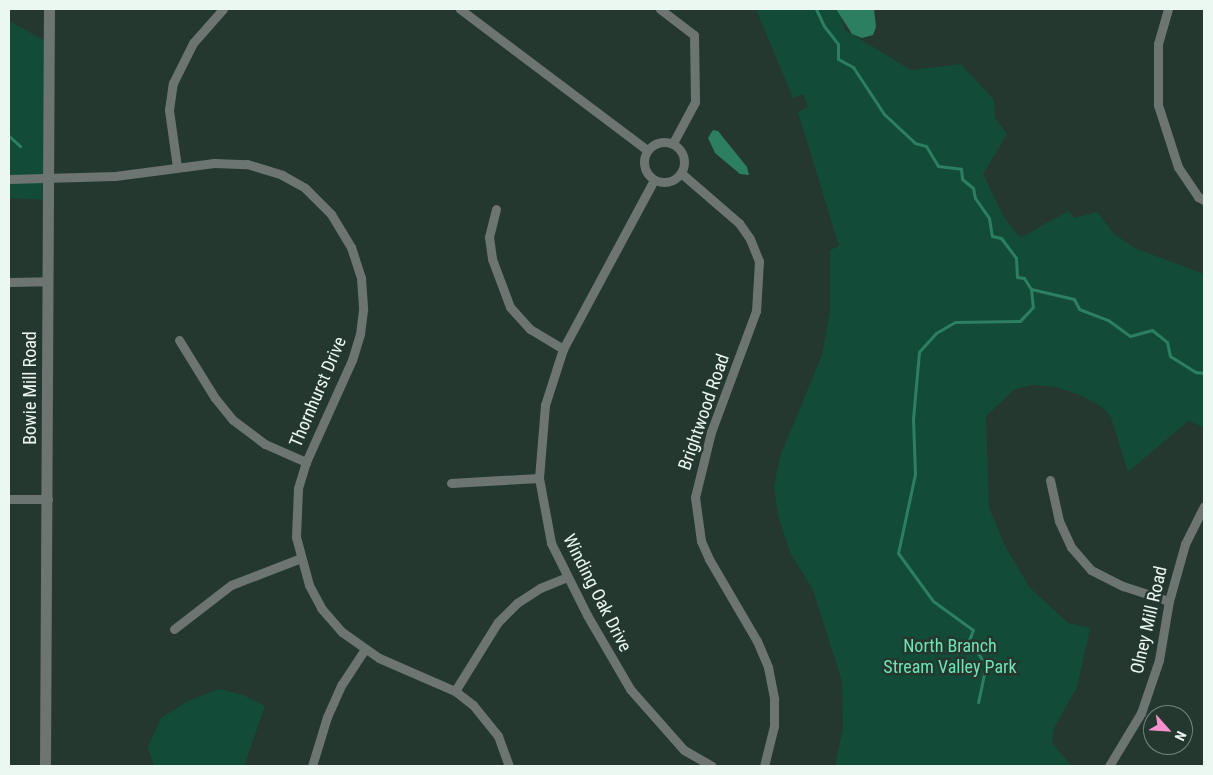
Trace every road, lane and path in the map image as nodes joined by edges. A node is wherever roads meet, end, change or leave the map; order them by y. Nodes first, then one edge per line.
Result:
1 (49, 9) edge
2 (223, 9) edge
3 (460, 9) edge
4 (660, 9) edge
5 (1168, 9) edge
6 (673, 143) junction
7 (647, 150) junction
8 (177, 167) junction
9 (682, 174) junction
10 (9, 179) edge
11 (50, 179) junction
12 (654, 180) junction
13 (1204, 200) edge
14 (496, 209) dead end
15 (48, 281) junction
16 (9, 282) edge
17 (179, 340) dead end
18 (563, 349) junction
19 (306, 462) junction
20 (539, 478) junction
21 (1050, 480) dead end
22 (451, 483) dead end
23 (9, 499) edge
24 (48, 499) junction
25 (1204, 506) edge
26 (301, 558) junction
27 (567, 577) junction
28 (1169, 601) junction
29 (174, 629) dead end
30 (365, 649) junction
31 (455, 691) junction
32 (44, 766) edge
33 (312, 766) edge
34 (509, 766) edge
35 (712, 766) edge
36 (764, 766) edge
37 (1109, 766) edge

1 - 11 street, Bowie Mill Road
2 - 8 street
3 - 7 street
4 - 6 street
5 - 13 street
6 - 7 street
6 - 9 street
7 - 12 street
8 - 11 street, Thornhurst Drive
8 - 19 street, Thornhurst Drive
9 - 12 street
9 - 36 street, Brightwood Road
10 - 11 street, Thornhurst Drive
11 - 15 street, Bowie Mill Road
12 - 18 street, Winding Oak Drive
14 - 18 street
15 - 16 street
15 - 24 street, Bowie Mill Road
17 - 19 street
18 - 20 street, Winding Oak Drive
19 - 26 street, Thornhurst Drive
20 - 22 street
20 - 27 street, Winding Oak Drive
21 - 28 street
23 - 24 street
24 - 32 street, Bowie Mill Road
25 - 28 street, Olney Mill Road
26 - 29 street
26 - 30 street, Thornhurst Drive
27 - 31 street
27 - 35 street, Winding Oak Drive
28 - 37 street, Olney Mill Road
30 - 31 street, Thornhurst Drive
30 - 33 street
31 - 34 street, Thornhurst Drive

